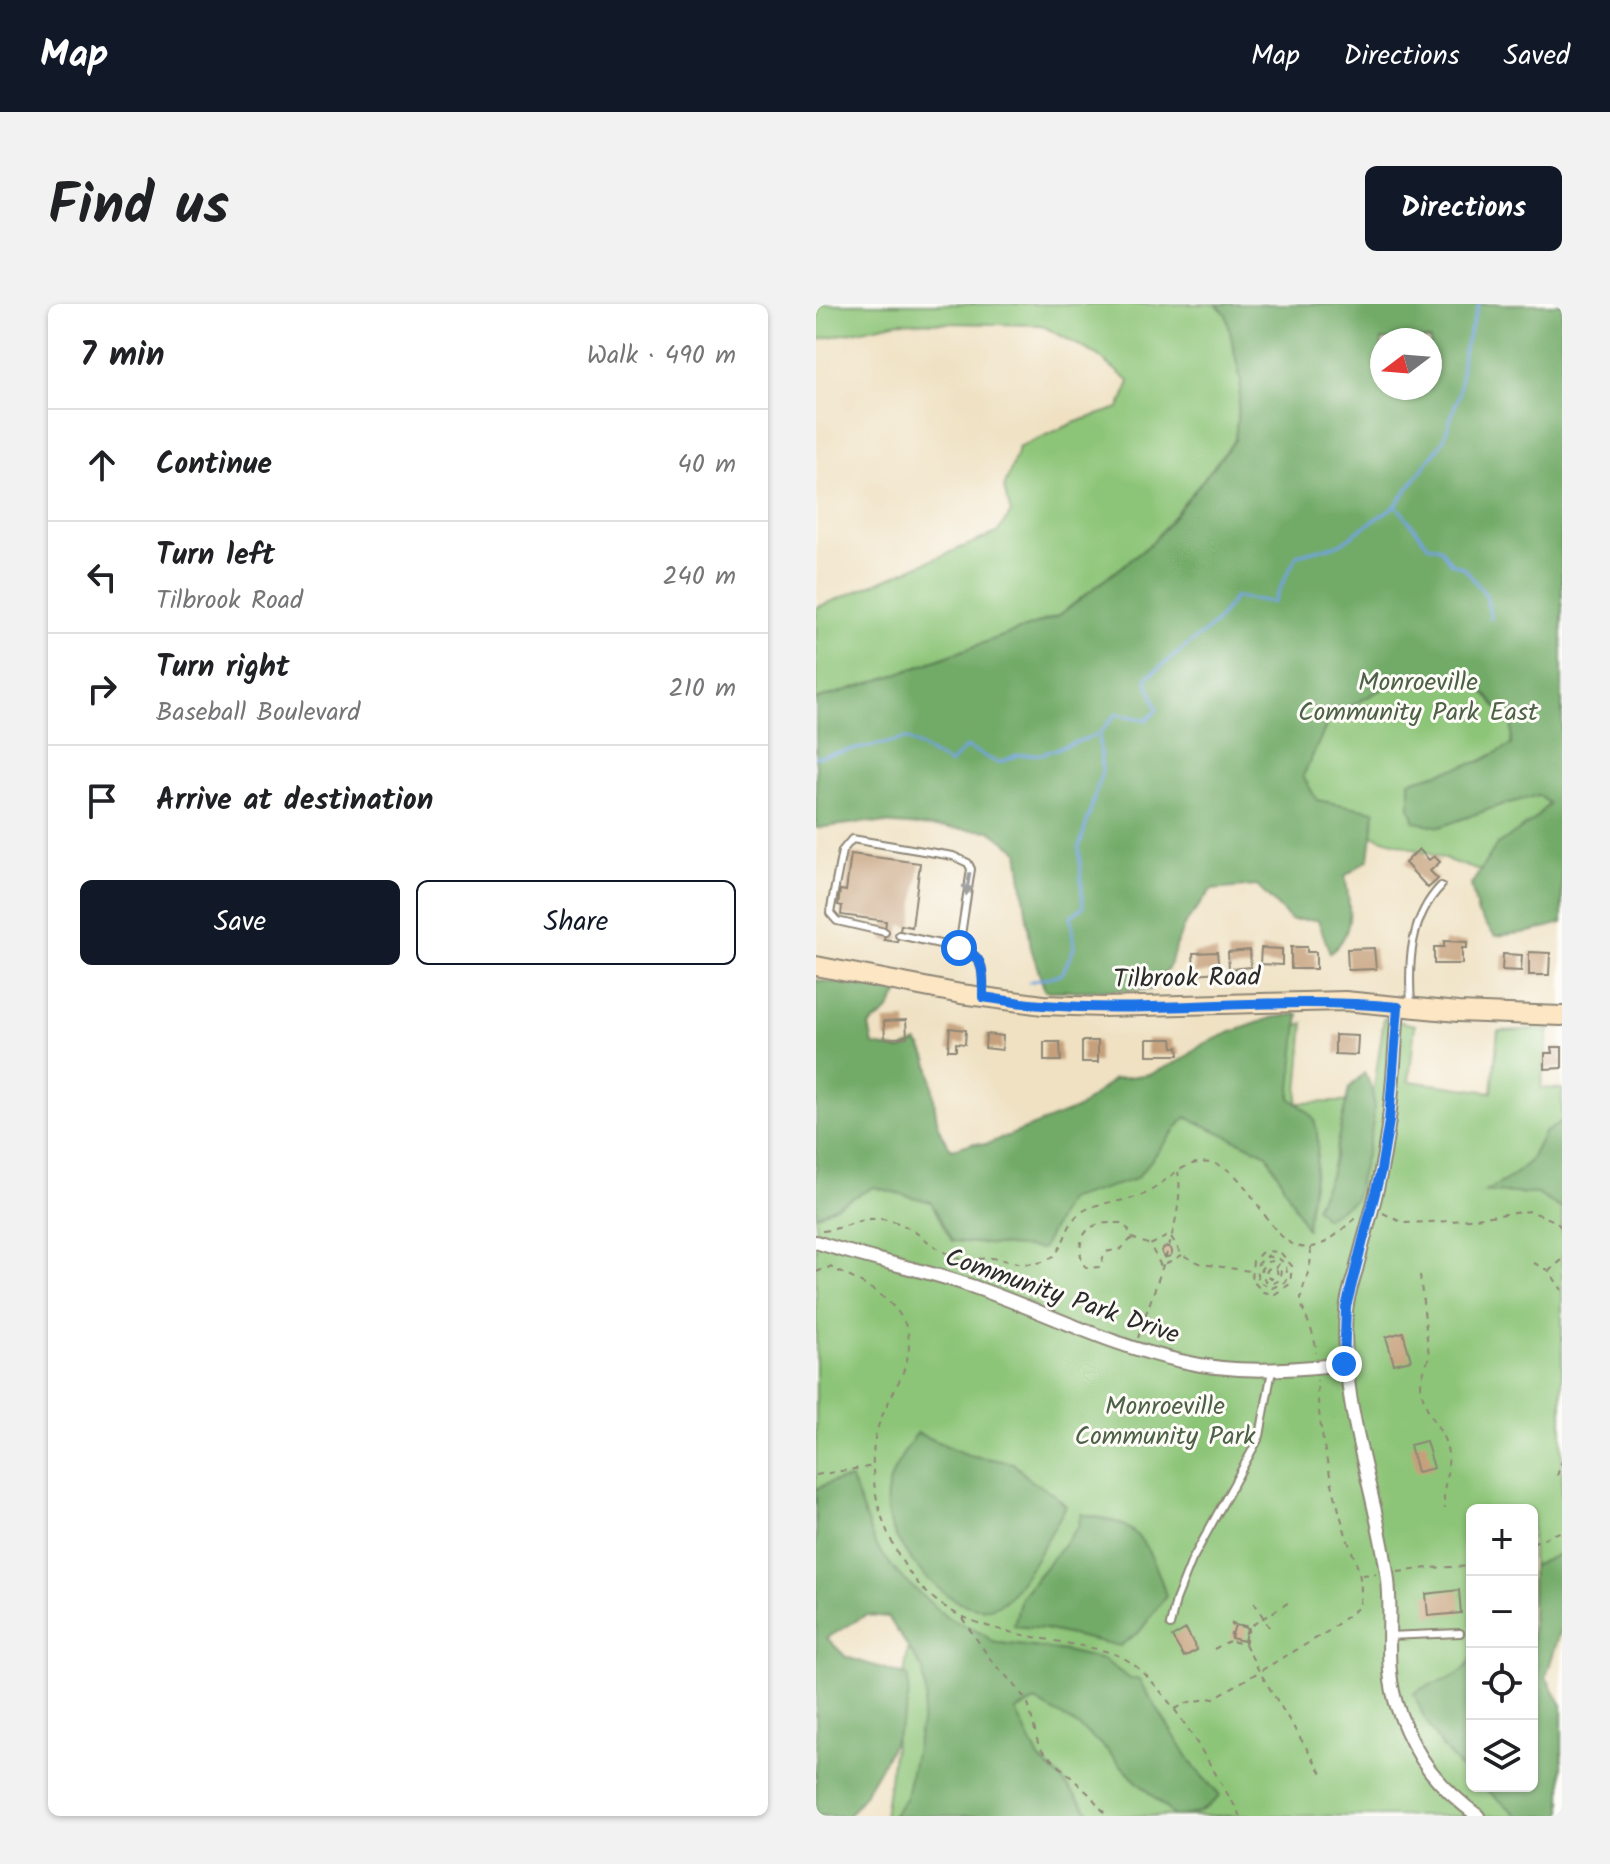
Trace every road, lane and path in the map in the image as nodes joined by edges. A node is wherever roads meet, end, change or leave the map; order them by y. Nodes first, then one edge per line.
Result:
1 (1441, 886) dead end
2 (885, 932) dead end
3 (899, 935) dead end
4 (959, 948) junction
5 (816, 966) edge
6 (983, 997) junction
7 (1405, 1007) junction
8 (1562, 1016) edge
9 (1178, 1171) junction
10 (1371, 1212) junction
11 (1562, 1228) edge
12 (816, 1231) edge
13 (1170, 1235) junction
14 (1132, 1238) junction
15 (816, 1242) edge
16 (1150, 1245) junction
17 (1310, 1247) junction
18 (1262, 1252) dead end
19 (1182, 1255) junction
20 (1268, 1257) junction
21 (1562, 1260) edge
22 (1273, 1261) dead end
23 (1534, 1263) dead end
24 (1257, 1265) dead end
25 (1161, 1266) junction
26 (1275, 1268) dead end
27 (1250, 1271) junction
28 (1261, 1271) junction
29 (1549, 1271) junction
30 (816, 1272) edge
31 (1420, 1275) dead end
32 (1562, 1290) edge
33 (1135, 1349) junction
34 (1344, 1364) junction
35 (1316, 1367) junction
36 (1272, 1370) junction
37 (1562, 1461) edge
38 (874, 1466) junction
39 (816, 1475) edge
40 (1557, 1476) dead end
41 (1445, 1509) dead end
42 (1562, 1531) edge
43 (1538, 1541) edge
44 (1466, 1566) edge
45 (1387, 1574) junction
46 (1361, 1575) junction
47 (1291, 1601) dead end
48 (1254, 1602) dead end
49 (962, 1617) junction
50 (1264, 1618) junction
51 (1170, 1625) dead end
52 (1249, 1627) junction
53 (1269, 1627) dead end
54 (1460, 1633) dead end
55 (1388, 1636) junction
56 (1230, 1641) junction
57 (1245, 1644) junction
58 (1214, 1649) dead end
59 (1259, 1671) junction
60 (1174, 1709) junction
61 (1323, 1775) dead end
62 (1107, 1816) edge
63 (1241, 1816) edge
64 (1478, 1816) edge

1 - 7 lane
2 -> 4 lane
3 - 4 lane
4 - 6 lane
5 - 6 street, Tilbrook Road
6 - 7 street, Tilbrook Road
7 - 8 street, Tilbrook Road
7 - 10 street
9 - 12 path
9 - 13 path
9 - 17 path
10 - 11 path
10 - 17 path
10 - 34 street
13 - 16 path
13 - 19 path
13 - 25 path
14 - 14 path
14 - 16 path
15 - 33 street, Community Park Drive
16 - 25 path
17 - 35 path
18 - 27 path
19 - 25 path
19 - 27 path
20 - 24 path
20 - 27 path
20 - 28 path
21 - 29 path
22 - 28 path
23 - 29 path
25 - 33 path
26 - 28 path
29 - 32 path
30 - 38 path
31 - 41 path
33 - 36 street, Community Park Drive
34 - 35 street, Community Park Drive
34 - 45 street
35 - 36 street, Community Park Drive
35 - 46 path
36 - 51 lane
37 - 40 path
38 - 39 path
38 - 49 path
42 - 43 path
44 - 45 path
45 - 46 path
45 - 55 street
46 - 59 path
47 - 50 path
48 - 50 path
49 - 60 path
49 - 62 path
50 - 52 path
50 - 53 path
52 - 56 path
52 - 57 path
54 - 55 lane
55 - 64 street
56 - 57 path
56 - 58 path
57 - 59 path
59 - 60 path
59 - 61 path
60 - 63 path

